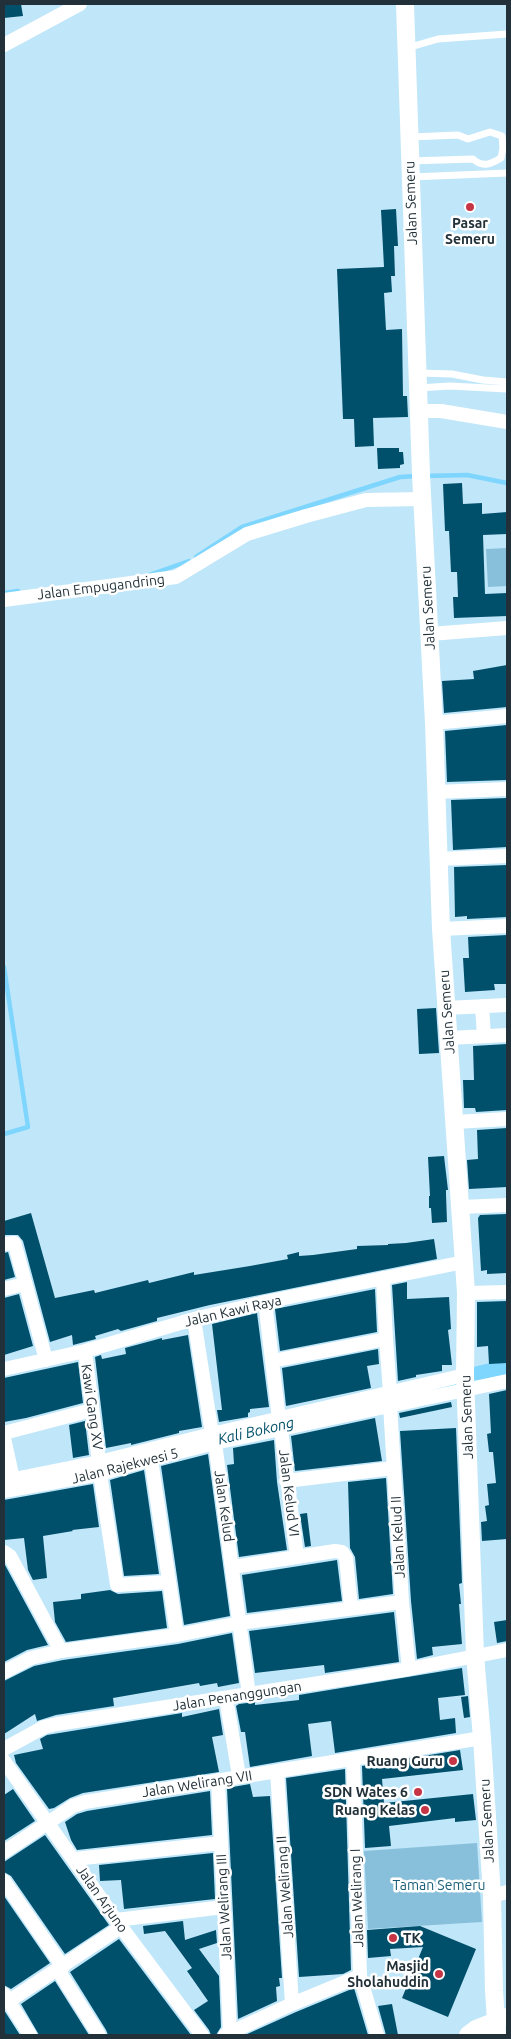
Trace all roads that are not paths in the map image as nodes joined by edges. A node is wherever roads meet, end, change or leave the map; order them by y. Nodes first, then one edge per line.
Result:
1 (80, 4) edge
2 (405, 4) edge
3 (507, 34) edge
4 (4, 44) edge
5 (406, 48) junction
6 (410, 137) junction
7 (505, 148) edge
8 (410, 169) junction
9 (507, 172) edge
10 (417, 381) junction
11 (507, 382) edge
12 (507, 389) edge
13 (418, 411) junction
14 (507, 422) edge
15 (422, 489) junction
16 (4, 600) edge
17 (507, 628) edge
18 (430, 634) junction
19 (507, 716) edge
20 (434, 723) junction
21 (507, 789) edge
22 (437, 792) junction
23 (507, 856) edge
24 (438, 859) junction
25 (507, 926) edge
26 (441, 929) junction
27 (507, 1005) edge
28 (482, 1006) junction
29 (446, 1008) junction
30 (507, 1035) edge
31 (484, 1036) junction
32 (448, 1038) junction
33 (507, 1119) edge
34 (455, 1122) junction
35 (507, 1205) edge
36 (460, 1207) junction
37 (4, 1244) edge
38 (464, 1262) junction
39 (383, 1278) junction
40 (24, 1284) junction
41 (4, 1289) edge
42 (507, 1292) edge
43 (466, 1293) junction
44 (265, 1302) junction
45 (194, 1319) junction
46 (386, 1339) junction
47 (85, 1351) junction
48 (46, 1360) junction
49 (272, 1361) junction
50 (4, 1369) edge
51 (507, 1380) edge
52 (465, 1382) junction
53 (390, 1398) junction
54 (92, 1410) junction
55 (280, 1424) junction
56 (4, 1433) edge
57 (4, 1438) edge
58 (214, 1439) junction
59 (151, 1459) junction
60 (100, 1468) junction
61 (394, 1468) junction
62 (9, 1480) edge
63 (286, 1481) junction
64 (4, 1491) edge
65 (4, 1552) edge
66 (297, 1557) junction
67 (233, 1567) junction
68 (168, 1582) junction
69 (402, 1602) junction
70 (351, 1608) junction
71 (239, 1623) junction
72 (176, 1635) junction
73 (507, 1650) edge
74 (61, 1651) junction
75 (475, 1655) junction
76 (6, 1665) edge
77 (409, 1669) junction
78 (249, 1695) junction
79 (226, 1698) junction
80 (482, 1738) junction
81 (4, 1749) edge
82 (353, 1759) junction
83 (4, 1761) edge
84 (277, 1771) junction
85 (239, 1776) junction
86 (218, 1780) junction
87 (46, 1822) junction
88 (221, 1844) junction
89 (4, 1852) edge
90 (75, 1859) junction
91 (4, 1881) edge
92 (500, 1894) edge
93 (224, 1907) junction
94 (118, 1923) junction
95 (61, 1968) junction
96 (360, 1976) junction
97 (6, 1997) edge
98 (292, 2004) junction
99 (500, 2024) edge
100 (472, 2032) edge
101 (227, 2034) edge
102 (30, 2035) edge
103 (100, 2035) edge
104 (202, 2035) edge
105 (377, 2035) edge
106 (454, 2035) edge

1 - 4 street
2 - 5 street, Jalan Semeru
3 - 5 lane
5 - 6 street, Jalan Semeru
6 - 7 lane
6 - 8 street, Jalan Semeru
7 - 8 lane
8 - 9 lane
8 - 10 street, Jalan Semeru
10 - 11 lane
10 - 12 lane
10 - 13 street, Jalan Semeru
13 - 14 street
13 - 15 street, Jalan Semeru
15 - 16 street, Jalan Empugandring
15 - 18 street, Jalan Semeru
17 - 18 street
18 - 20 street, Jalan Semeru
19 - 20 street
20 - 22 street, Jalan Semeru
21 - 22 street
22 - 24 street, Jalan Semeru
23 - 24 street
24 - 26 street, Jalan Semeru
25 - 26 street
26 - 29 street, Jalan Semeru
27 - 28 street
28 - 29 street
28 - 31 street
29 - 32 street, Jalan Semeru
30 - 31 street
31 - 32 street
32 - 34 street, Jalan Semeru
33 - 34 street
34 - 36 street, Jalan Semeru
35 - 36 street
36 - 38 street, Jalan Semeru
37 - 40 street
38 - 39 street, Jalan Kawi Raya
38 - 43 street, Jalan Semeru
39 - 44 street, Jalan Kawi Raya
39 - 46 street, Jalan Kelud II
40 - 41 street
40 - 48 street
42 - 43 street
43 - 52 street, Jalan Semeru
44 - 45 street, Jalan Kawi Raya
44 - 49 street, Jalan Kelud VI
45 - 47 street, Jalan Kawi Raya
45 - 58 street, Jalan Kelud
46 - 49 street
46 - 53 street, Jalan Kelud II
47 - 48 street, Jalan Kawi Raya
47 - 54 street, Kawi Gang XV
48 - 50 street, Jalan Kawi Raya
49 - 55 street, Jalan Kelud VI
51 - 52 street
52 - 53 street
52 - 75 street, Jalan Semeru
53 - 55 street
53 - 61 street, Jalan Kelud II
54 - 56 street
54 - 60 street, Kawi Gang XV
55 - 58 street
55 - 63 street, Jalan Kelud VI
57 - 62 street
58 - 59 street, Jalan Rajekwesi 5
58 - 60 street
58 - 67 street, Jalan Kelud
59 - 60 street, Jalan Rajekwesi 5
59 - 68 street
60 - 62 street
60 - 64 street, Jalan Rajekwesi 5
60 - 68 street, Kawi Gang XV
61 - 63 street
61 - 69 street, Jalan Kelud II
63 - 66 street, Jalan Kelud VI
65 - 74 street
66 - 67 street
66 - 70 street
67 - 71 street, Jalan Kelud
68 - 72 street
69 - 70 street
69 - 77 street, Jalan Kelud II
70 - 71 street
71 - 72 street
71 - 78 street, Jalan Kelud
72 - 74 street
73 - 75 street, Jalan Penanggungan
74 - 76 street
75 - 77 street, Jalan Penanggungan
75 - 80 street, Jalan Semeru
77 - 78 street, Jalan Penanggungan
78 - 79 street, Jalan Penanggungan
79 - 81 street, Jalan Penanggungan
79 - 85 street
80 - 82 street, Jalan Welirang VII
80 - 92 street, Jalan Semeru
82 - 84 street, Jalan Welirang VII
82 - 96 street, Jalan Welirang I
83 - 87 street, Jalan Arjuno
84 - 85 street, Jalan Welirang VII
84 - 98 street, Jalan Welirang II
85 - 86 street, Jalan Welirang VII
86 - 87 street, Jalan Welirang VII
86 - 88 street, Jalan Welirang III
87 - 89 street, Jalan Welirang VII
87 - 90 street, Jalan Arjuno
88 - 90 street
88 - 93 street, Jalan Welirang III
90 - 94 street, Jalan Arjuno
91 - 95 street
92 - 99 street, Jalan Semeru
93 - 94 street
93 - 101 street, Jalan Welirang III
94 - 95 street
94 - 104 street, Jalan Arjuno
95 - 97 street
95 - 103 street
96 - 98 street
96 - 105 street, Jalan Welirang I
97 - 102 street
98 - 101 street
99 - 100 street
100 - 106 street

